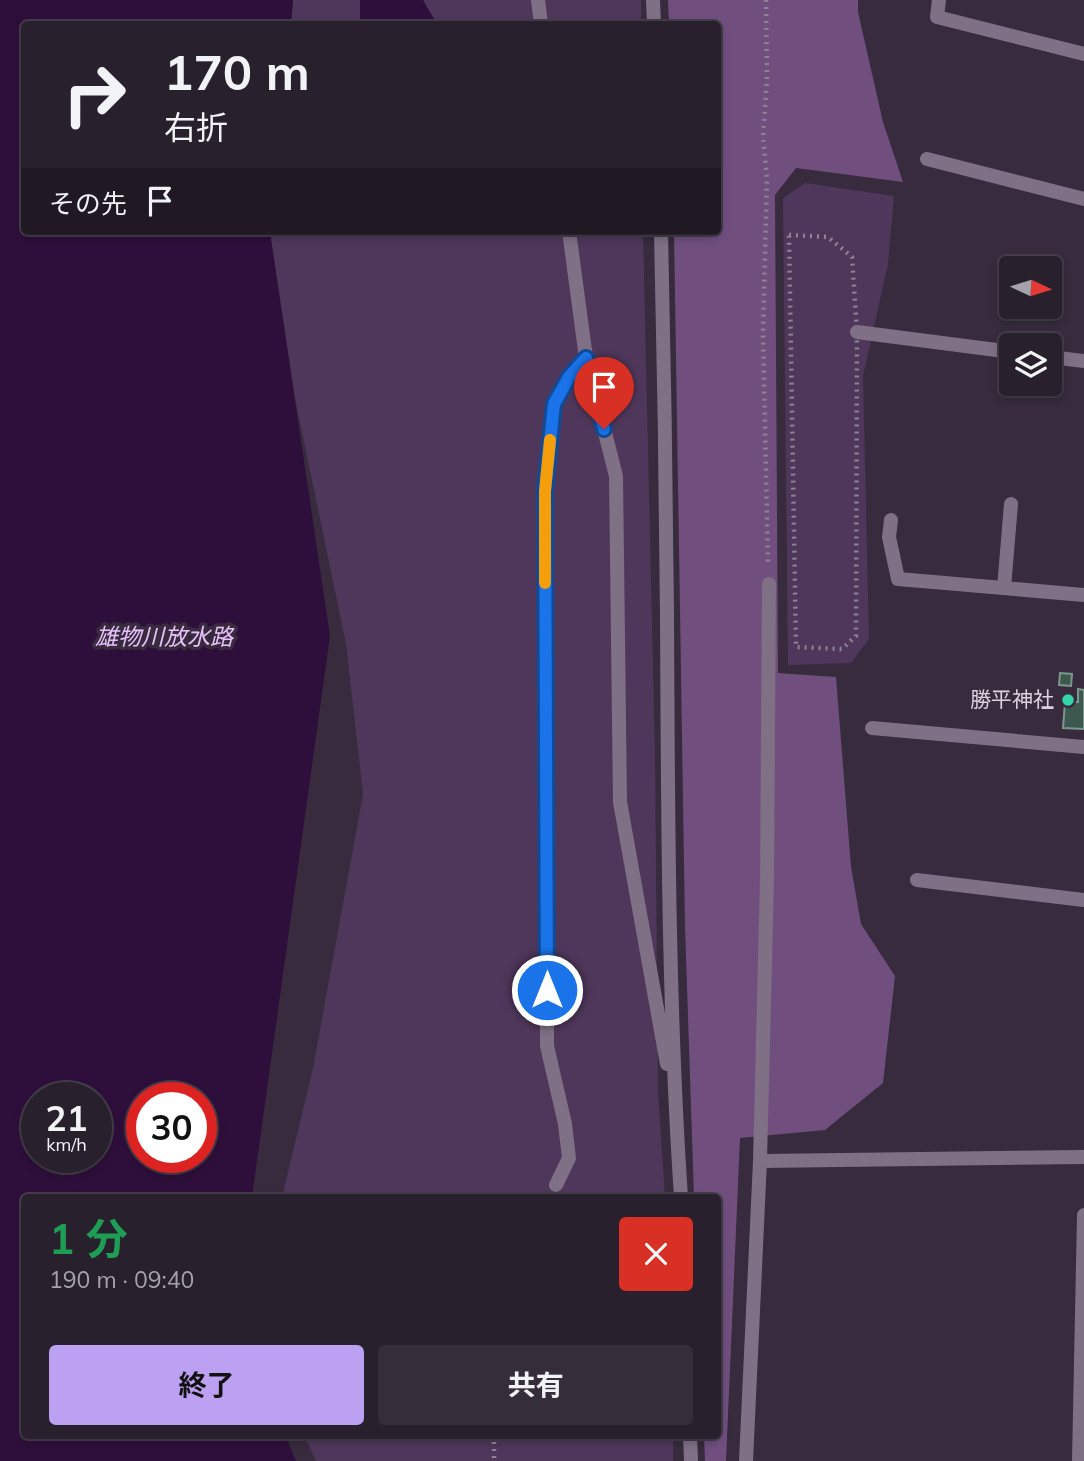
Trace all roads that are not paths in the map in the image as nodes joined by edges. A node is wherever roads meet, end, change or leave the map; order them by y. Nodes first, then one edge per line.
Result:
1 (538, 0) edge
2 (653, 0) edge
3 (939, 0) edge
4 (541, 21) edge
5 (654, 21) edge
6 (1084, 54) edge
7 (927, 159) dead end
8 (1084, 199) edge
9 (570, 235) edge
10 (661, 235) edge
11 (857, 332) road end
12 (999, 350) edge
13 (586, 358) junction
14 (1062, 358) edge
15 (1084, 361) edge
16 (1011, 504) dead end
17 (891, 520) dead end
18 (769, 584) road end
19 (1004, 588) junction
20 (1084, 595) edge
21 (872, 728) dead end
22 (1084, 747) edge
23 (917, 880) dead end
24 (1084, 900) edge
25 (675, 1111) junction
26 (1084, 1157) edge
27 (760, 1161) junction
28 (556, 1185) dead end
29 (681, 1194) edge
30 (1084, 1215) edge
31 (1083, 1269) edge
32 (690, 1439) edge
33 (691, 1461) edge
34 (746, 1461) edge
35 (1079, 1461) edge

1 - 4 street
2 - 5 street
3 - 6 street
7 - 8 street
9 - 13 street
10 - 25 street
11 - 12 street
13 - 25 street
13 - 28 street
14 - 15 street
16 - 19 street
17 - 19 street
18 - 27 street
19 - 20 street
21 - 22 street
23 - 24 street
25 - 29 street
26 - 27 street
27 - 34 street
30 - 31 street
31 - 35 street
32 - 33 street

